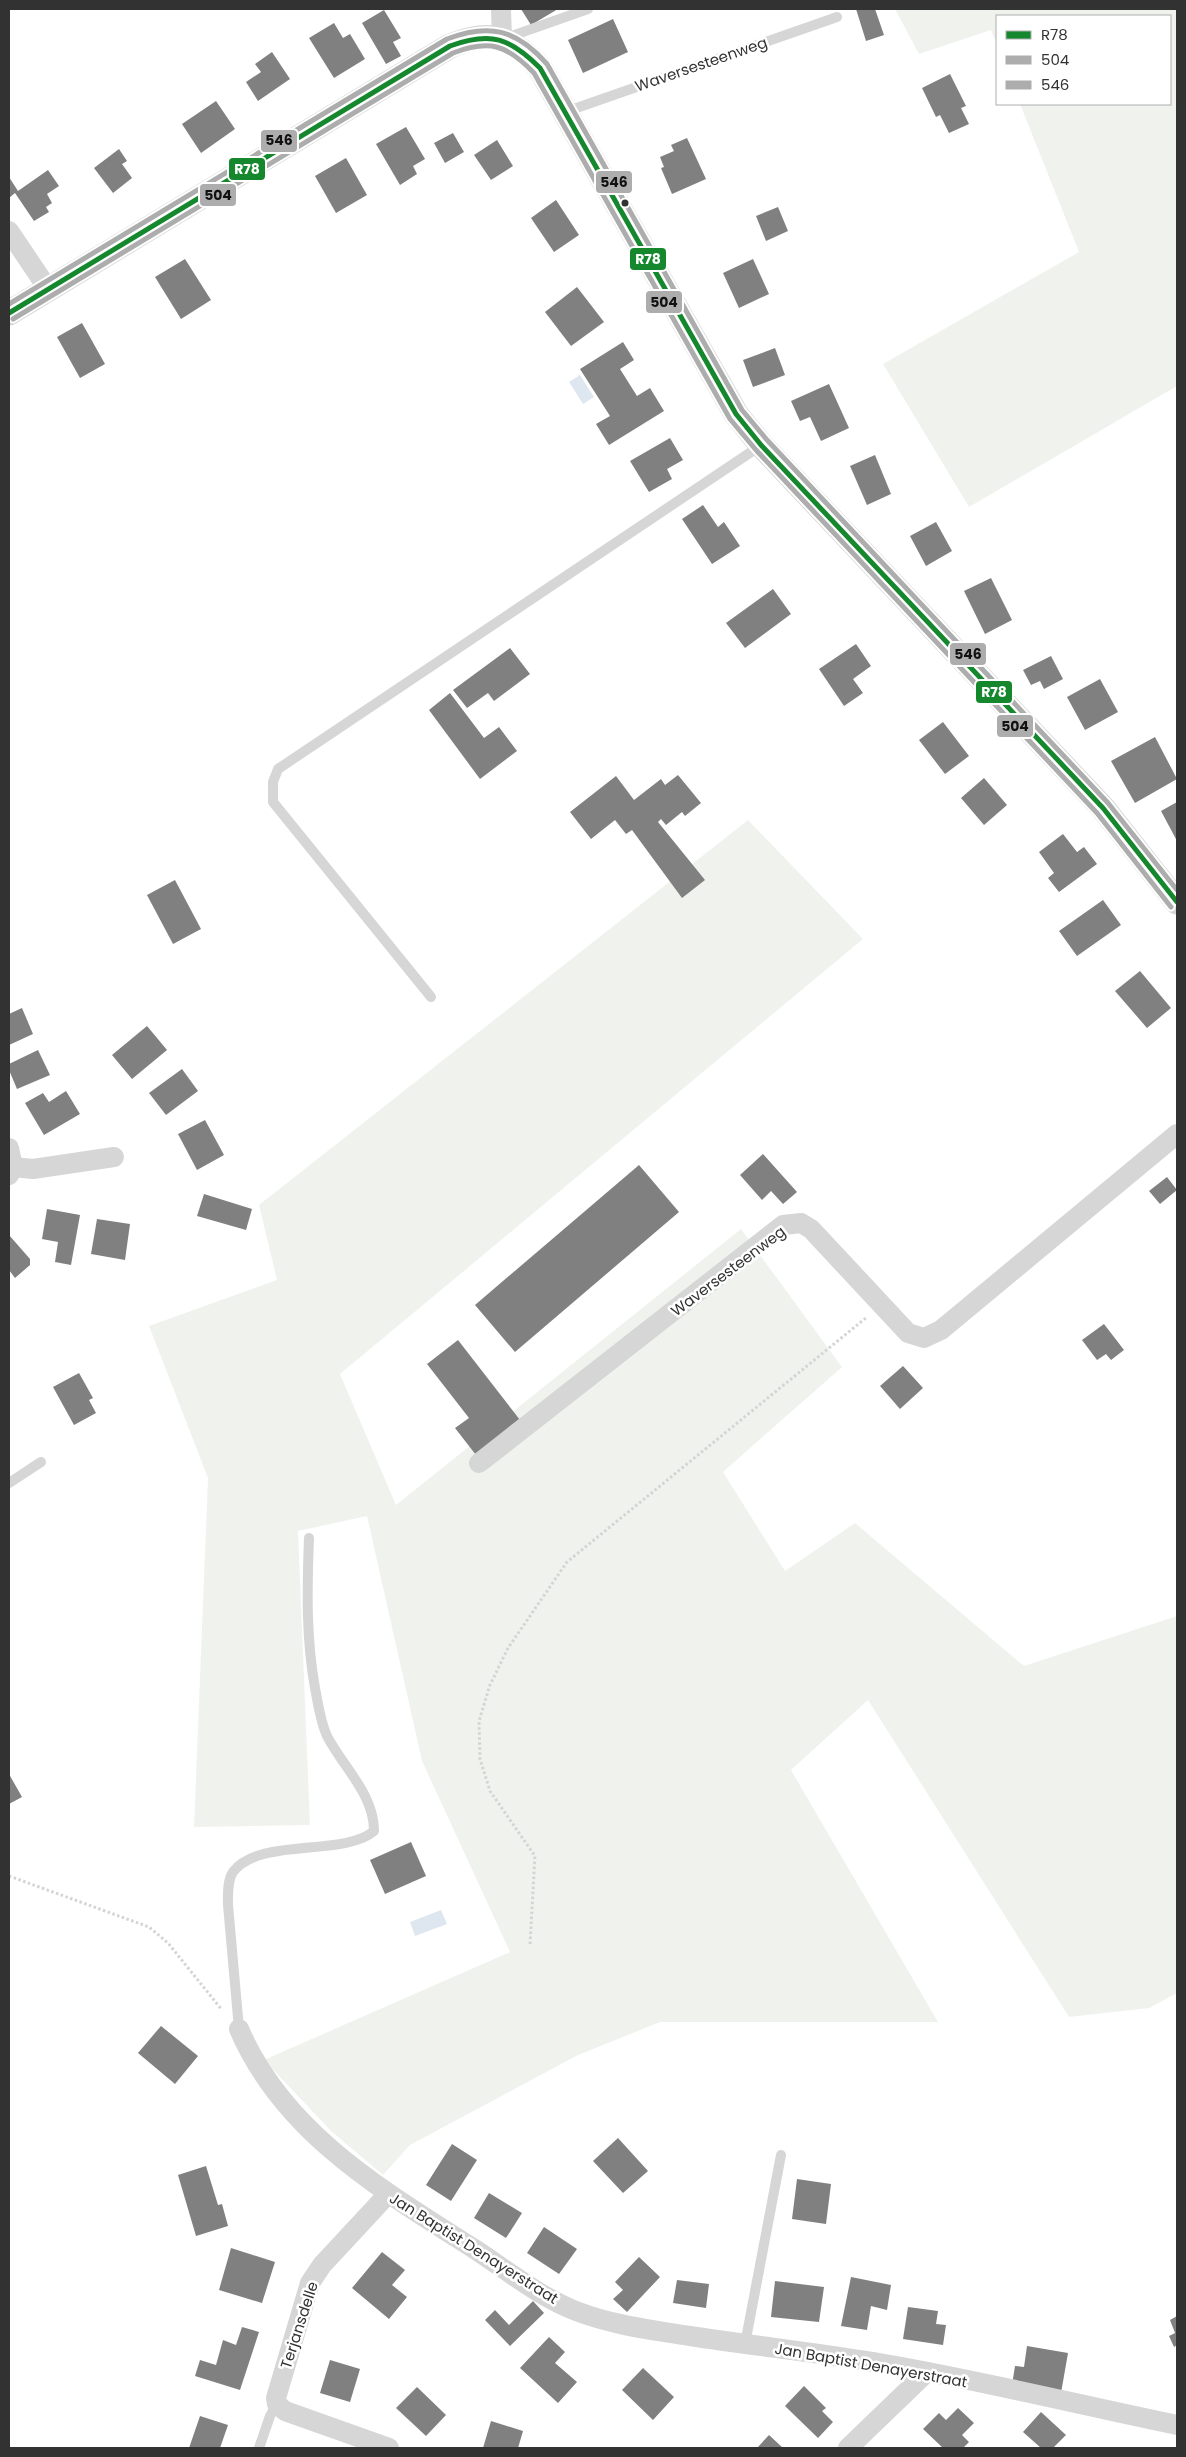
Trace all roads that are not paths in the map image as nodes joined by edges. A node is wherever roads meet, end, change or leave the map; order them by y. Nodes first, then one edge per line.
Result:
1 (501, 9) edge
2 (588, 9) edge
3 (837, 17) dead end
4 (502, 39) junction
5 (565, 112) junction
6 (9, 231) edge
7 (48, 289) junction
8 (9, 313) edge
9 (761, 445) junction
10 (1177, 902) edge
11 (431, 997) dead end
12 (1177, 1134) edge
13 (114, 1157) dead end
14 (10, 1164) edge
15 (41, 1462) dead end
16 (479, 1463) dead end
17 (9, 1483) edge
18 (309, 1538) dead end
19 (239, 2029) joint
20 (781, 2155) dead end
21 (388, 2194) junction
22 (745, 2344) junction
23 (927, 2372) junction
24 (277, 2404) junction
25 (1177, 2425) edge
26 (259, 2448) edge
27 (389, 2448) edge
28 (848, 2448) edge

1 - 4 street
2 - 4 lane
3 - 5 lane, Waversesteenweg
4 - 5 street
4 - 7 street
5 - 9 street
6 - 7 street
7 - 8 street
9 - 10 street
9 - 11 lane
12 - 16 street, Waversesteenweg
13 - 14 street
15 - 17 lane
18 - 19 lane
19 - 21 street, Jan Baptist Denayerstraat
20 - 22 lane
21 - 22 street, Jan Baptist Denayerstraat
21 - 24 street, Terjansdelle
22 - 23 street, Jan Baptist Denayerstraat
23 - 25 street, Jan Baptist Denayerstraat
23 - 28 street
24 - 26 lane, Terjansdelle
24 - 27 street

